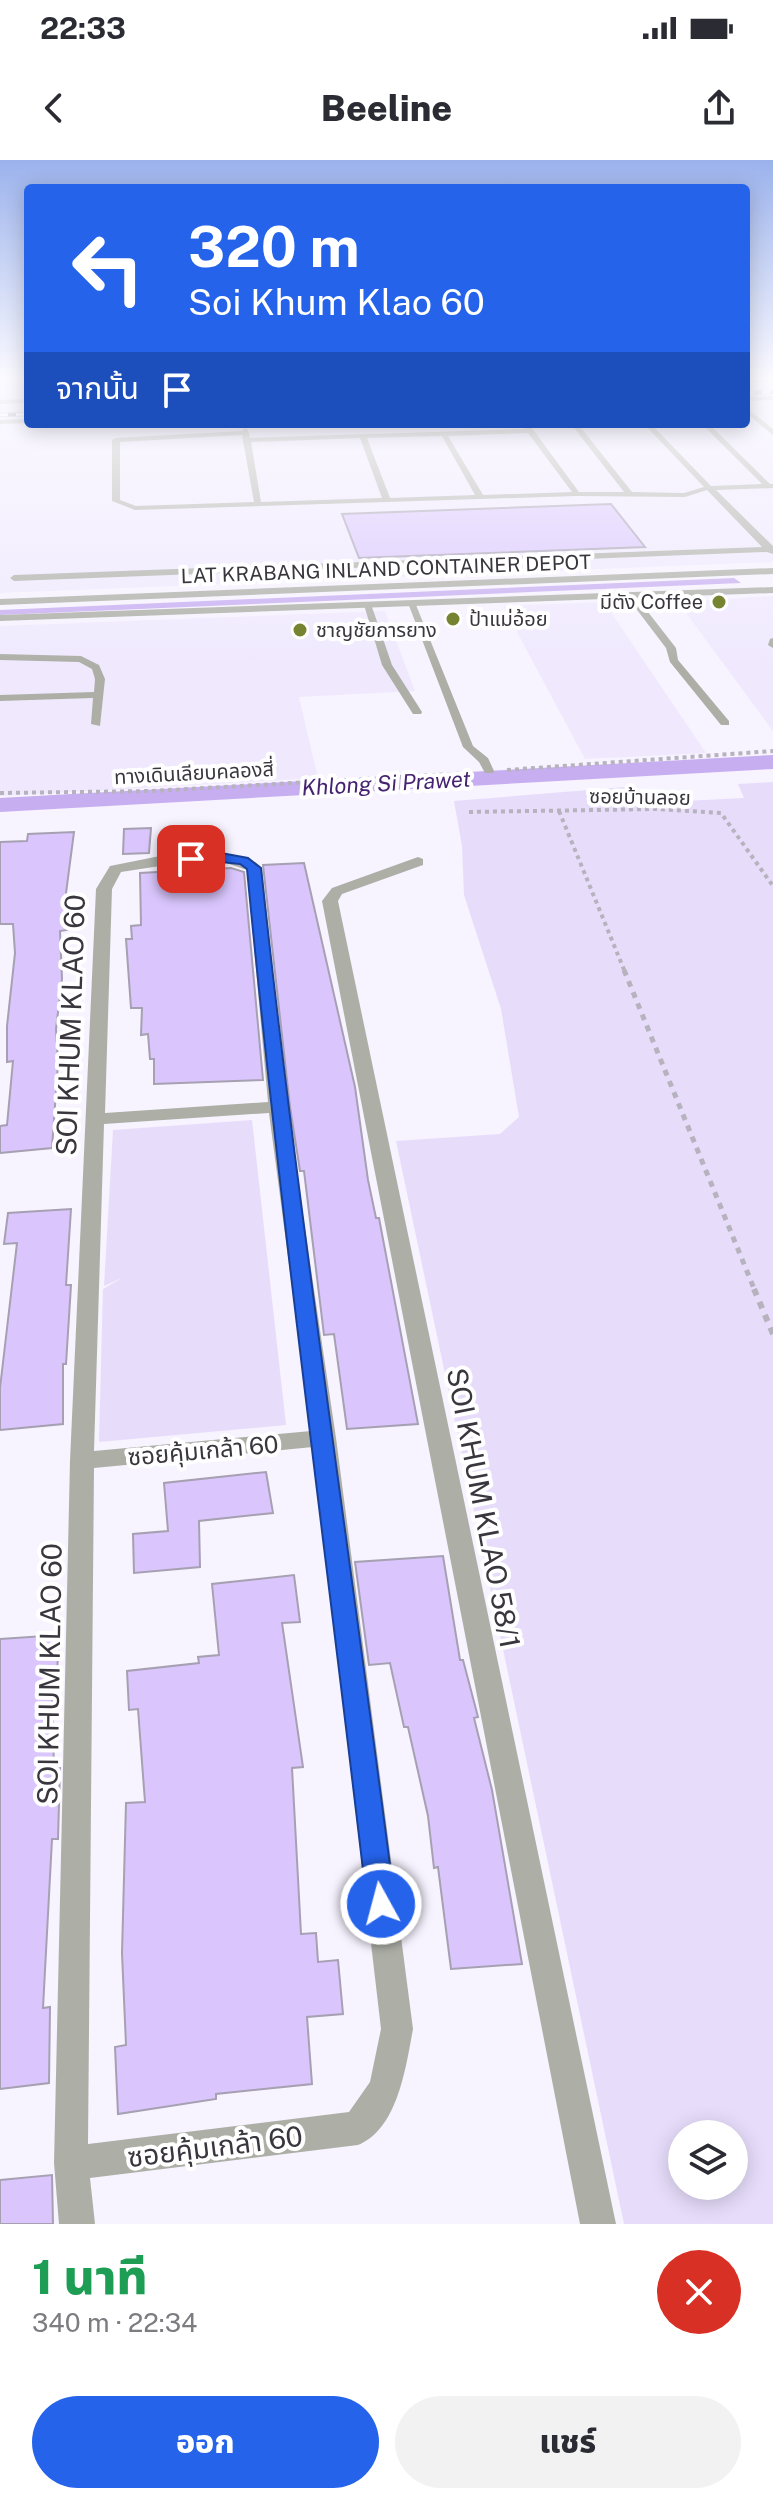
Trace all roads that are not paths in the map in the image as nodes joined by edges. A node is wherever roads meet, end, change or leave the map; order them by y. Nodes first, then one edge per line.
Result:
1 (116, 475) edge
2 (253, 475) edge
3 (378, 475) edge
4 (468, 475) edge
5 (563, 475) edge
6 (615, 475) edge
7 (695, 475) edge
8 (770, 486) edge
9 (707, 488) junction
10 (577, 494) junction
11 (631, 496) junction
12 (480, 497) junction
13 (387, 500) junction
14 (258, 504) junction
15 (772, 551) edge
16 (773, 571) edge
17 (14, 578) dead end
18 (773, 590) edge
19 (631, 596) junction
20 (0, 602) edge
21 (411, 605) junction
22 (367, 607) junction
23 (0, 618) edge
24 (0, 657) edge
25 (99, 695) junction
26 (0, 698) edge
27 (417, 712) dead end
28 (725, 723) dead end
29 (96, 724) dead end
30 (489, 771) road end
31 (418, 862) dead end
32 (278, 1107) junction
33 (96, 1119) junction
34 (324, 1438) junction
35 (82, 1461) junction
36 (71, 2163) junction
37 (77, 2224) edge
38 (598, 2224) edge

1 - 14 lane
2 - 14 lane
3 - 13 lane
4 - 12 lane
5 - 10 lane
6 - 11 lane
7 - 9 lane
8 - 9 lane
9 - 11 lane
9 - 15 lane
10 - 11 lane
10 - 12 lane
12 - 13 lane
13 - 14 lane
15 - 17 lane
16 - 20 street, LAT KRABANG INLAND CONTAINER DEPOT
18 - 19 street, LAT KRABANG INLAND CONTAINER DEPOT
19 - 21 street, LAT KRABANG INLAND CONTAINER DEPOT
19 - 28 lane
21 - 22 street, LAT KRABANG INLAND CONTAINER DEPOT
21 - 30 lane
22 - 23 street, LAT KRABANG INLAND CONTAINER DEPOT
22 - 27 lane
24 - 25 lane
25 - 26 lane
25 - 29 lane
31 - 38 street, SOI KHUM KLAO 58/1
32 - 33 street
32 - 33 street, SOI KHUM KLAO 60
32 - 34 street, SOI KHUM KLAO 60
33 - 35 street, SOI KHUM KLAO 60
34 - 35 street, ซอยคุ้มเกล้า 60
34 - 36 street, ซอยคุ้มเกล้า 60
35 - 36 street, SOI KHUM KLAO 60
36 - 37 street, SOI KHUM KLAO 60

